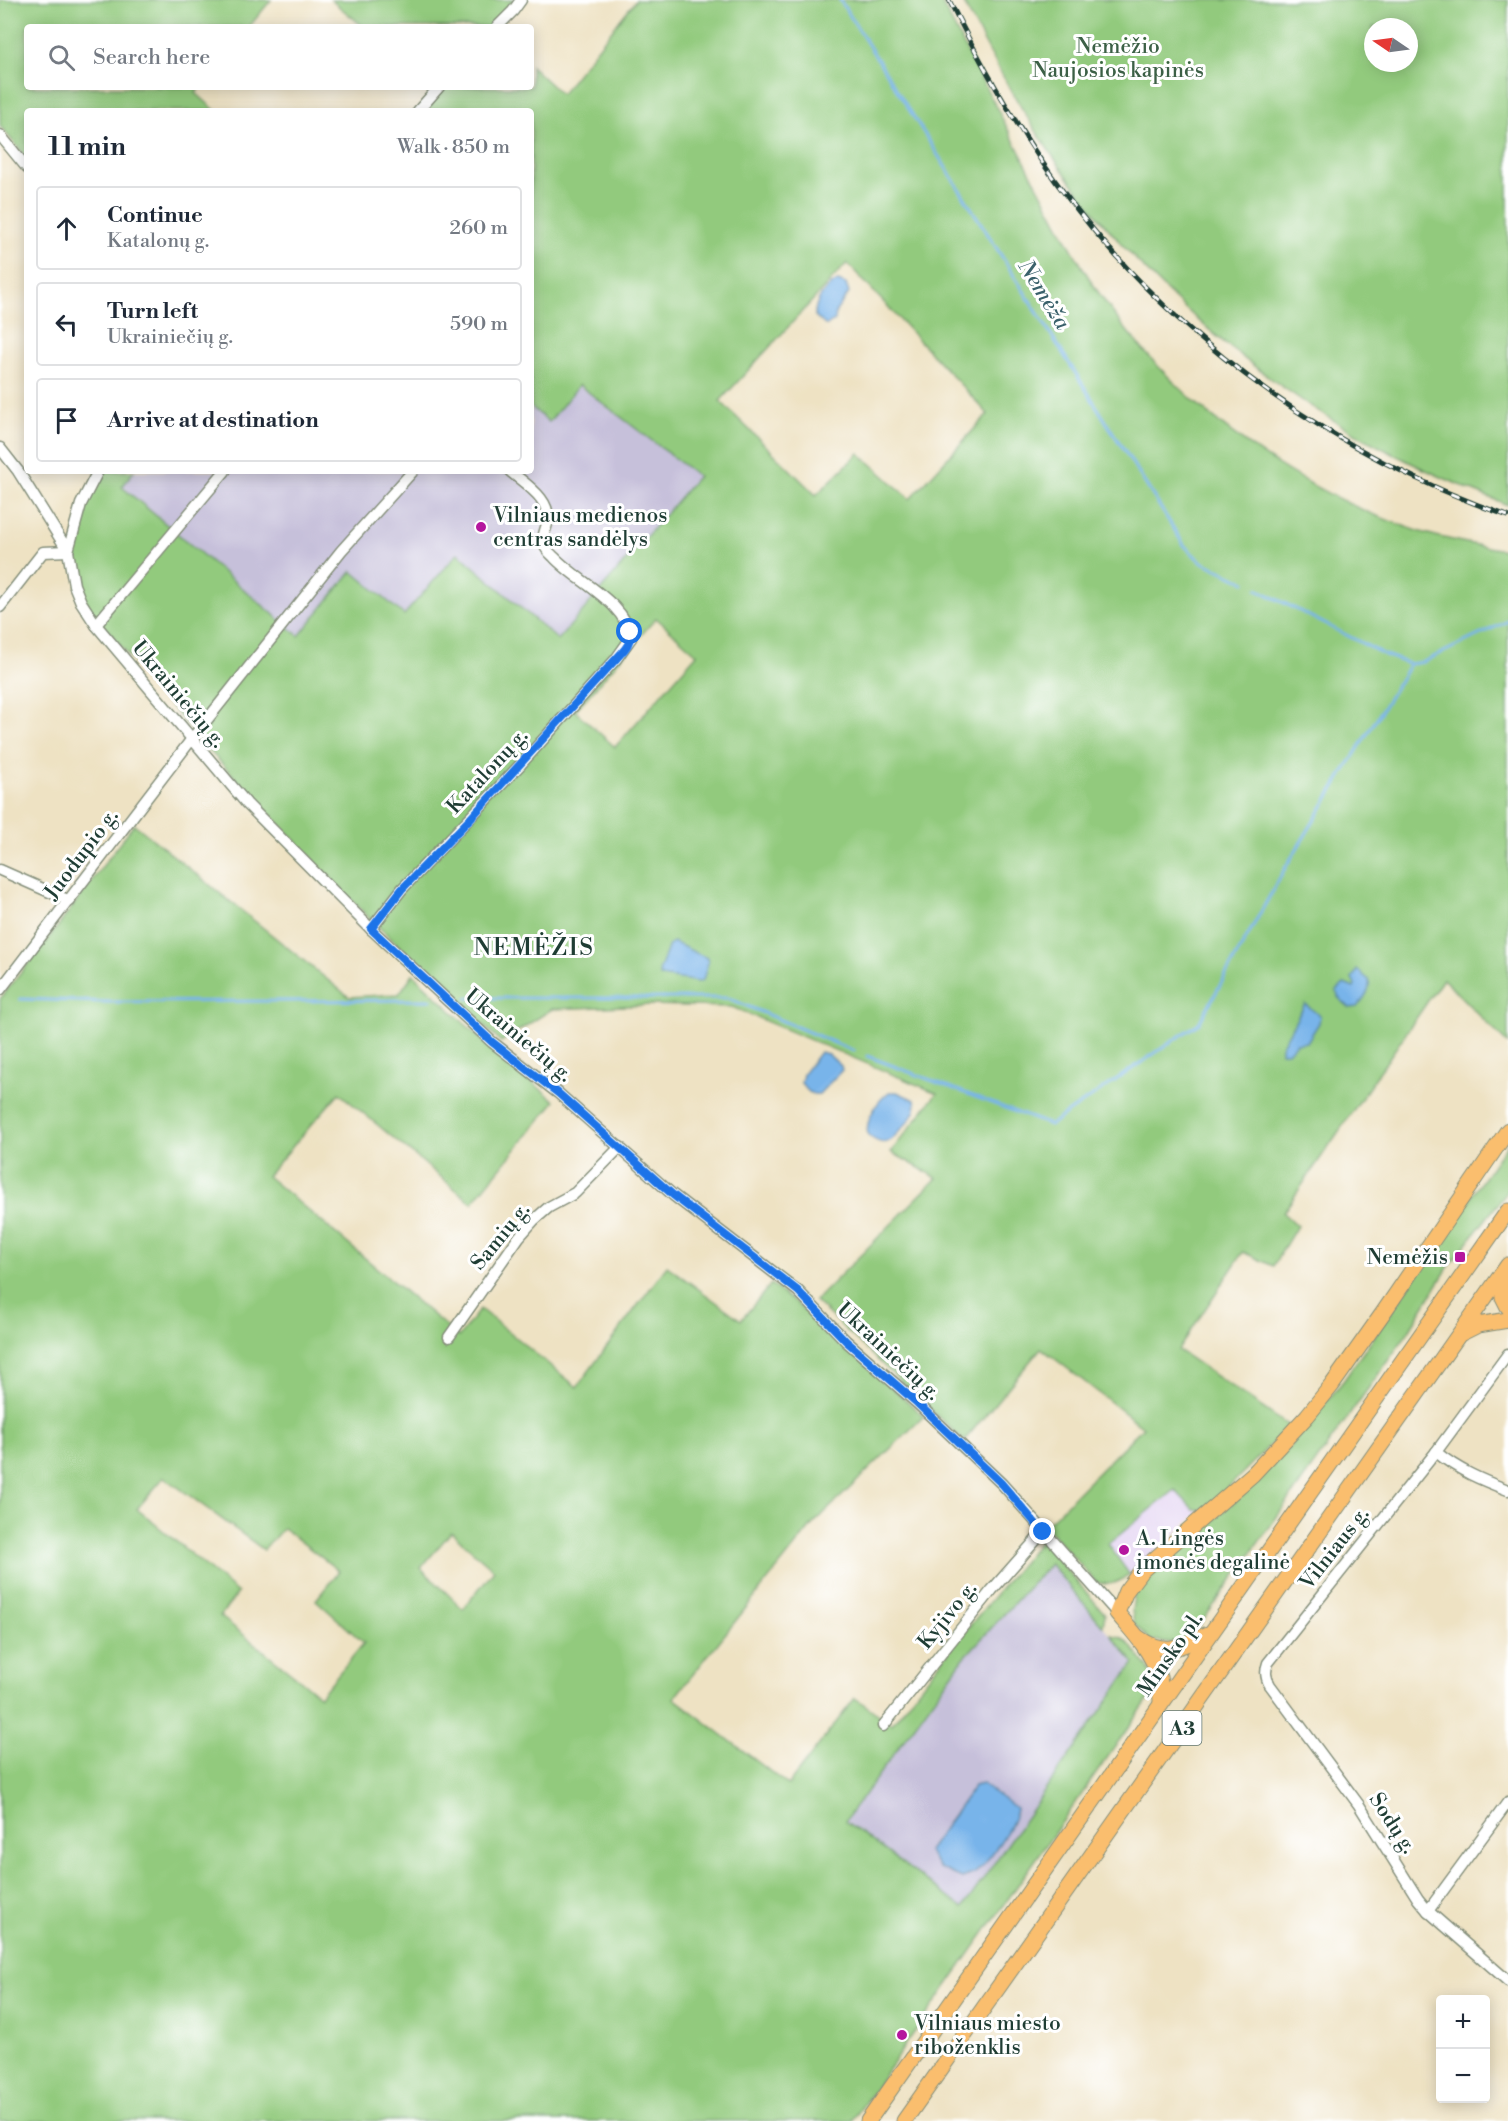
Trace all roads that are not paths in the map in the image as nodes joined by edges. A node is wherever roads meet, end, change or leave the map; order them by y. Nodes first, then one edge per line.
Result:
1 (521, 0) edge
2 (500, 24) edge
3 (436, 90) edge
4 (421, 108) edge
5 (0, 135) edge
6 (24, 164) edge
7 (0, 448) edge
8 (96, 474) edge
9 (222, 474) edge
10 (410, 474) edge
11 (514, 474) edge
12 (68, 551) junction
13 (0, 607) edge
14 (96, 625) junction
15 (191, 740) junction
16 (0, 870) edge
17 (70, 901) junction
18 (371, 929) junction
19 (0, 990) edge
20 (1508, 1130) edge
21 (620, 1147) junction
22 (1508, 1211) edge
23 (1506, 1268) edge
24 (1508, 1307) edge
25 (1508, 1320) edge
26 (1459, 1334) junction
27 (449, 1337) dead end
28 (1508, 1354) edge
29 (1436, 1452) junction
30 (1508, 1490) edge
31 (1043, 1532) junction
32 (1117, 1613) junction
33 (1211, 1633) junction
34 (1135, 1634) junction
35 (1266, 1671) joint
36 (1161, 1703) junction
37 (883, 1726) dead end
38 (1508, 1802) edge
39 (1428, 1911) junction
40 (1508, 1981) edge
41 (868, 2121) edge
42 (904, 2121) edge

1 - 2 street
3 - 4 street
5 - 6 street
7 - 12 street, Ukrainiečių g.
8 - 12 street
9 - 14 street
10 - 15 street, Juodupio g.
11 - 18 street, Katalonų g.
12 - 13 street
12 - 14 street, Ukrainiečių g.
14 - 15 street, Ukrainiečių g.
15 - 17 street, Juodupio g.
15 - 18 street, Ukrainiečių g.
16 - 17 street
17 - 19 street, Juodupio g.
18 - 21 street, Ukrainiečių g.
20 - 32 highway
21 - 27 street, Samių g.
21 - 31 street, Ukrainiečių g.
22 - 33 highway, Minsko pl. / A3
23 - 24 highway
23 - 26 highway, A3
25 - 26 highway
26 - 42 highway, A3
28 - 29 street, Vilniaus g.
29 - 30 street
29 - 35 street, Vilniaus g.
31 - 32 street, Ukrainiečių g.
31 - 37 street, Kyjivo g.
32 - 34 highway
33 - 34 highway
33 - 36 highway, Minsko pl. / A3
34 - 36 highway
35 - 39 street, Sodų g.
36 - 41 highway, Minsko pl. / A3
38 - 39 street
39 - 40 street, Sodų g.

